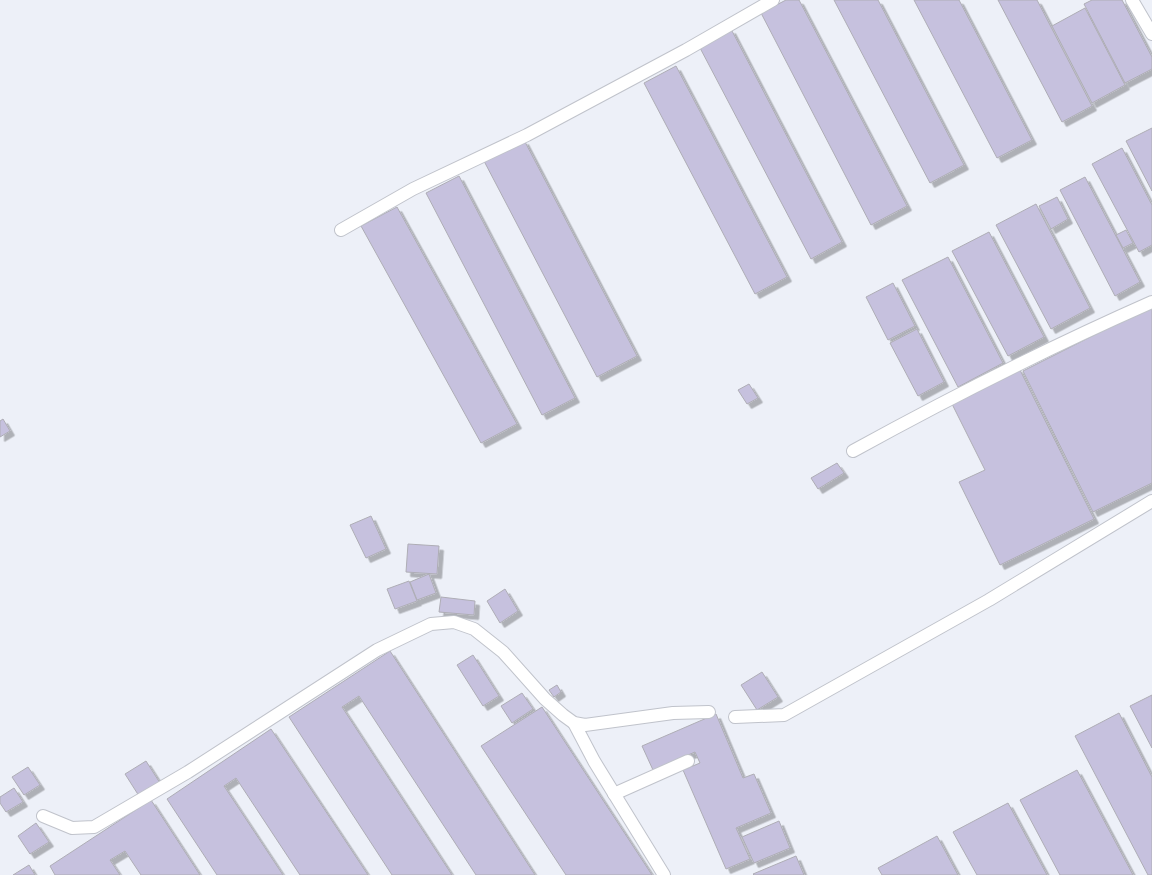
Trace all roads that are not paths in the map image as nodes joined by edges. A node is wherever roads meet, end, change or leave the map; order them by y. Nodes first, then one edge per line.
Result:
1 (773, 0) edge
2 (1132, 0) edge
3 (1152, 34) edge
4 (341, 230) dead end
5 (1152, 302) edge
6 (853, 451) dead end
7 (1152, 501) edge
8 (709, 712) dead end
9 (735, 717) dead end
10 (574, 722) junction
11 (688, 761) dead end
12 (614, 794) junction
13 (42, 816) dead end
14 (664, 875) edge

1 - 4 lane
2 - 3 lane
5 - 6 lane
7 - 9 lane
8 - 10 lane
10 - 12 lane
10 - 13 lane
11 - 12 lane
12 - 14 lane

